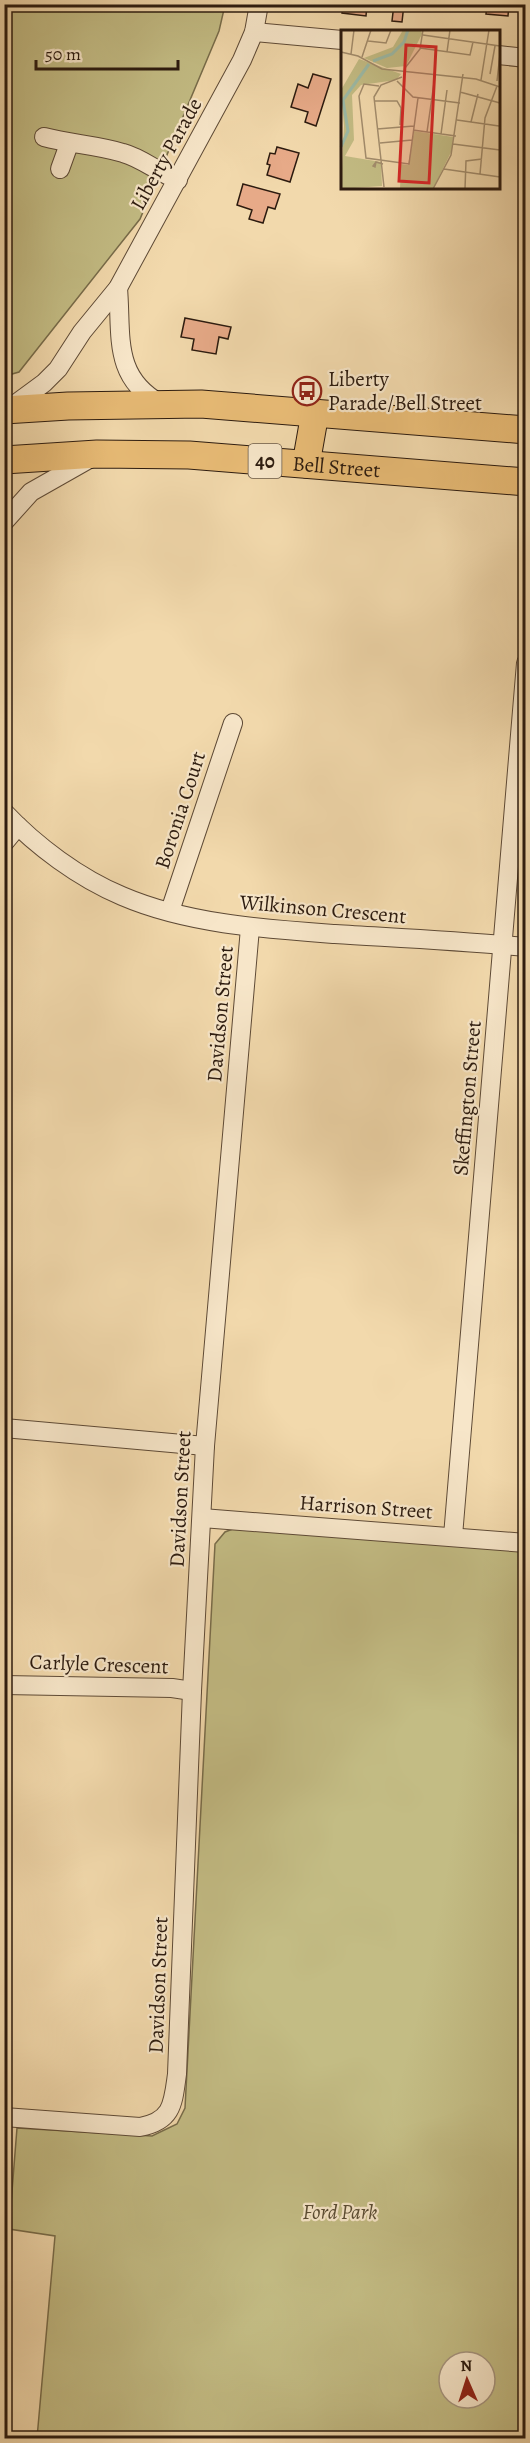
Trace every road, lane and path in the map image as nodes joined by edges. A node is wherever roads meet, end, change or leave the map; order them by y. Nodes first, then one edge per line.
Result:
1 (259, 4) edge
2 (254, 32) junction
3 (341, 40) edge
4 (500, 55) edge
5 (525, 58) edge
6 (45, 137) dead end
7 (69, 144) junction
8 (60, 169) dead end
9 (178, 180) junction
10 (118, 288) junction
11 (161, 404) junction
12 (6, 410) edge
13 (315, 413) junction
14 (525, 430) edge
15 (97, 454) junction
16 (4, 460) edge
17 (306, 464) junction
18 (525, 482) edge
19 (4, 522) edge
20 (525, 663) edge
21 (233, 723) dead end
22 (4, 812) edge
23 (18, 826) junction
24 (4, 843) edge
25 (170, 911) junction
26 (250, 928) junction
27 (503, 945) junction
28 (525, 946) edge
29 (4, 1428) edge
30 (205, 1446) junction
31 (202, 1518) junction
32 (453, 1536) junction
33 (525, 1543) edge
34 (4, 1685) edge
35 (192, 1691) junction
36 (4, 2117) edge

1 - 2 street, Liberty Parade
2 - 3 street
2 - 9 street, Liberty Parade
4 - 5 street
6 - 7 street
7 - 8 street
7 - 9 street
9 - 10 street, Liberty Parade
10 - 11 street
10 - 12 street, Liberty Parade
11 - 12 highway
11 - 13 highway
13 - 14 highway
13 - 17 highway
15 - 16 highway, Bell Street / 40
15 - 17 highway, Bell Street / 40
15 - 19 street
17 - 18 highway, Bell Street / 40
20 - 27 street, Skeffington Street
21 - 25 street, Boronia Court
22 - 23 street, Wilkinson Crescent
23 - 24 street
23 - 25 street, Wilkinson Crescent
25 - 26 street, Wilkinson Crescent
26 - 27 street, Wilkinson Crescent
26 - 30 street, Davidson Street
27 - 28 street, Wilkinson Crescent
27 - 32 street, Skeffington Street
29 - 30 street
30 - 31 street, Davidson Street
31 - 32 street, Harrison Street
31 - 35 street, Davidson Street
32 - 33 street, Harrison Street
34 - 35 street, Carlyle Crescent
35 - 36 street, Davidson Street

